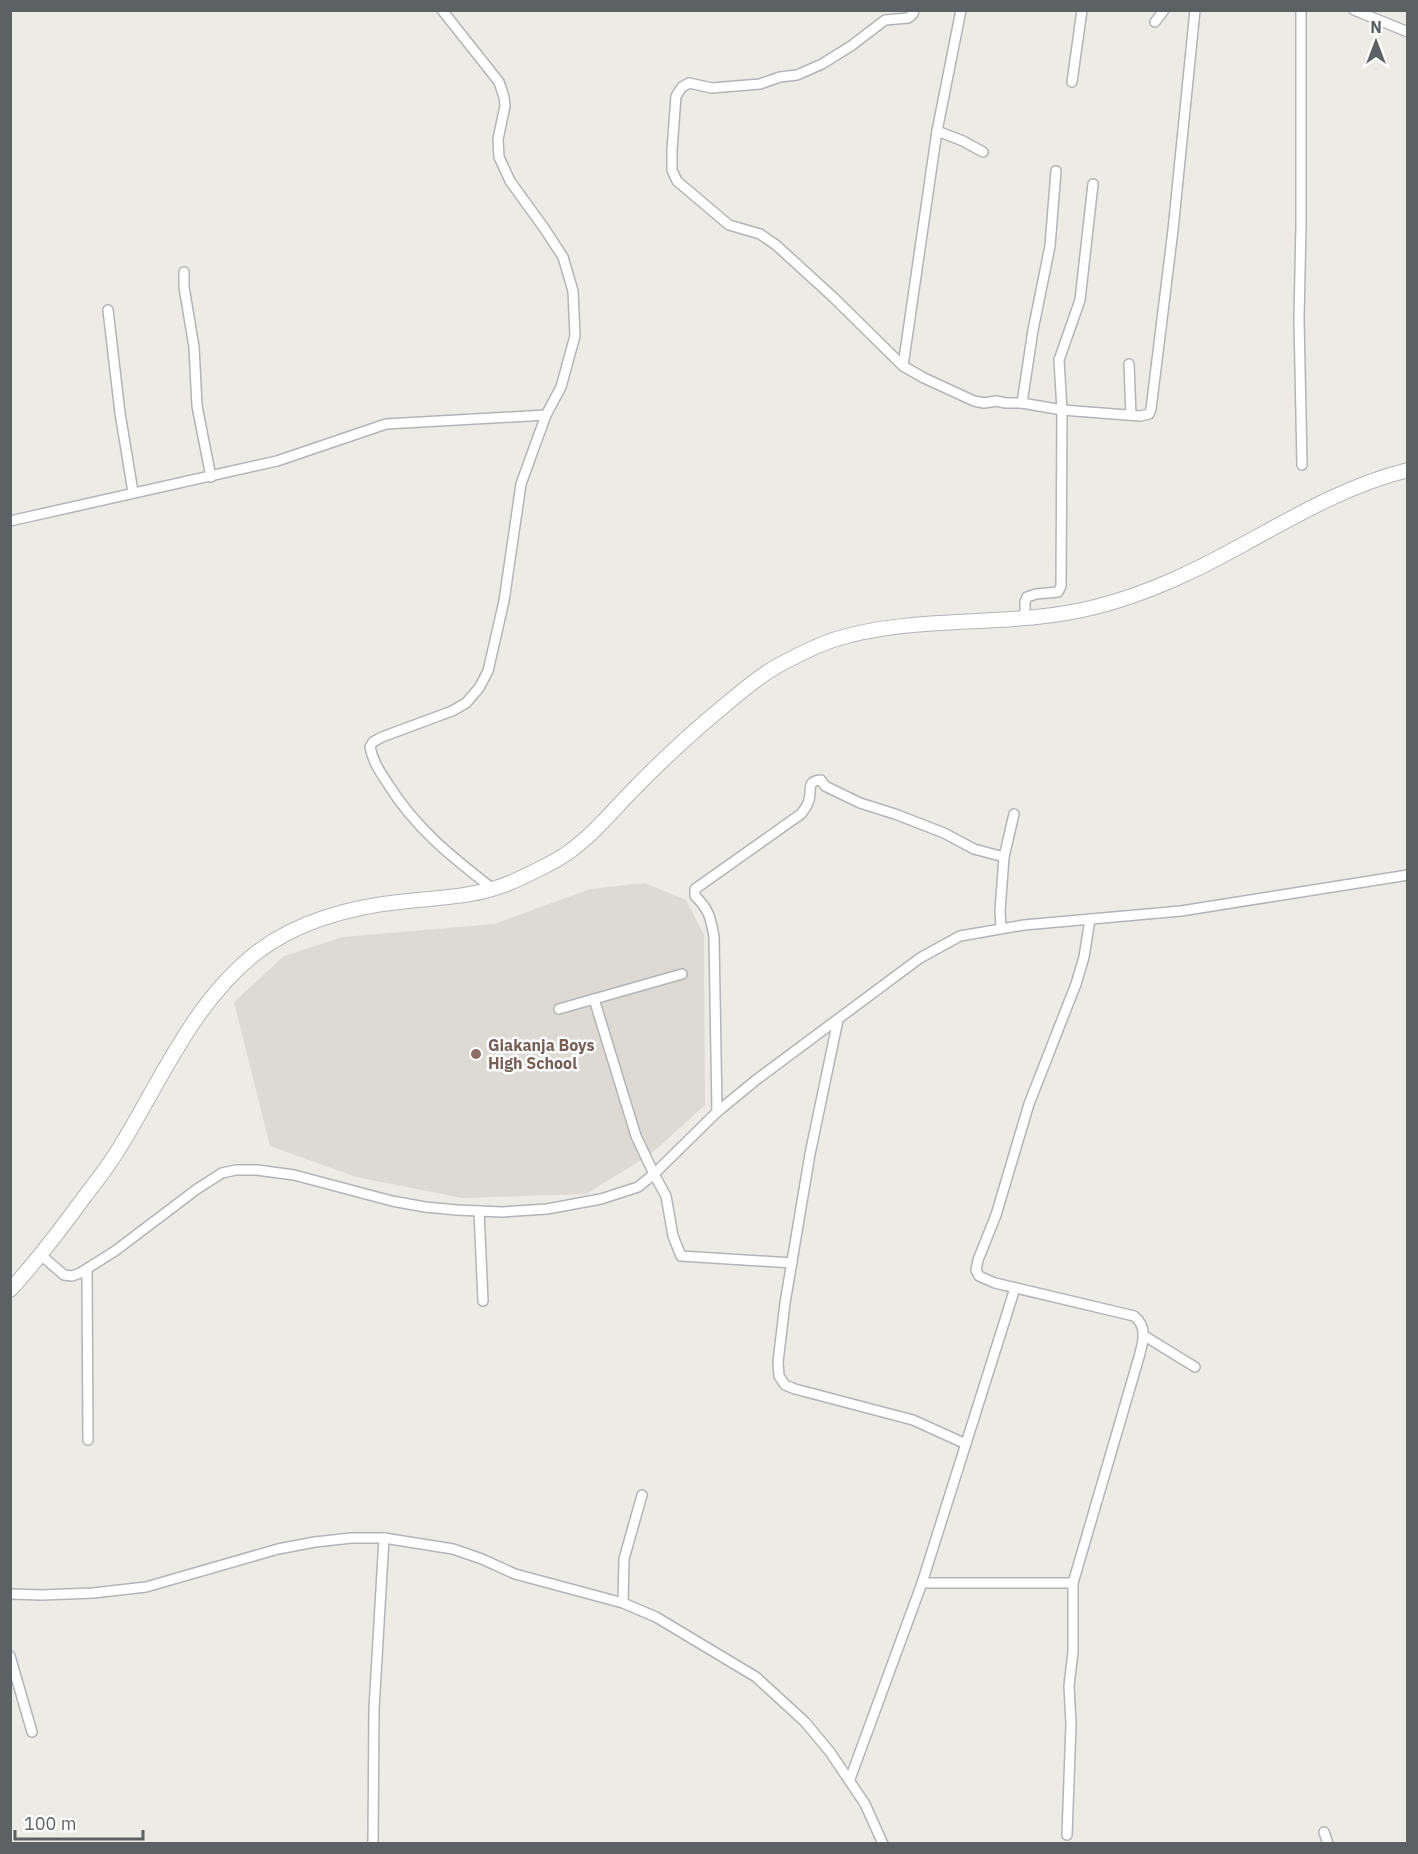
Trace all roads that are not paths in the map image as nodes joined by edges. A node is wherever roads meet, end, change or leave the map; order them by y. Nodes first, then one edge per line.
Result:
1 (442, 10) edge
2 (914, 10) edge
3 (961, 10) edge
4 (1083, 10) edge
5 (1164, 10) edge
6 (1301, 10) edge
7 (1194, 11) edge
8 (1357, 11) edge
9 (1155, 22) dead end
10 (1407, 32) edge
11 (1072, 82) dead end
12 (937, 131) junction
13 (983, 152) dead end
14 (1056, 171) dead end
15 (1093, 184) dead end
16 (184, 272) dead end
17 (108, 310) dead end
18 (1129, 364) dead end
19 (903, 366) junction
20 (1022, 403) junction
21 (1062, 410) junction
22 (546, 415) junction
23 (1131, 415) junction
24 (1302, 465) dead end
25 (1407, 470) edge
26 (211, 477) junction
27 (133, 492) junction
28 (10, 521) edge
29 (1025, 619) junction
30 (1014, 814) dead end
31 (1004, 857) junction
32 (1407, 875) edge
33 (493, 889) junction
34 (1090, 919) junction
35 (1001, 928) junction
36 (682, 974) dead end
37 (594, 999) junction
38 (559, 1009) dead end
39 (838, 1020) junction
40 (717, 1113) junction
41 (654, 1174) junction
42 (479, 1211) junction
43 (42, 1256) junction
44 (792, 1263) junction
45 (87, 1270) junction
46 (1015, 1288) junction
47 (10, 1290) edge
48 (483, 1301) dead end
49 (1143, 1335) junction
50 (1195, 1367) dead end
51 (88, 1440) dead end
52 (966, 1444) junction
53 (642, 1495) dead end
54 (384, 1538) junction
55 (922, 1583) junction
56 (1073, 1583) junction
57 (10, 1594) edge
58 (623, 1603) junction
59 (10, 1656) edge
60 (32, 1732) dead end
61 (850, 1779) junction
62 (1324, 1832) dead end
63 (1067, 1835) dead end
64 (373, 1844) edge
65 (883, 1844) edge
66 (1328, 1844) edge

1 - 22 street
2 - 19 street
3 - 12 street
4 - 11 street
5 - 9 street
6 - 24 street
7 - 23 street
8 - 10 street
12 - 13 street
12 - 19 street
14 - 20 street
15 - 21 street
16 - 26 street
17 - 27 street
18 - 23 street
19 - 20 street
20 - 21 street
21 - 23 street
21 - 29 street
22 - 26 street
22 - 33 street
25 - 29 main road
26 - 27 street
27 - 28 street
29 - 33 main road
30 - 31 street
31 - 35 street
31 - 40 street
32 - 34 street
33 - 43 main road
34 - 35 street
34 - 46 street
35 - 39 street
36 - 37 street
37 - 38 street
37 - 41 street
39 - 40 street
39 - 44 street
40 - 41 street
41 - 42 street
41 - 44 street
42 - 45 street
42 - 48 street
43 - 45 street
43 - 47 main road
44 - 52 street
45 - 51 street
46 - 49 street
46 - 52 street
49 - 50 street
49 - 56 street
52 - 55 street
53 - 58 street
54 - 57 street
54 - 58 street
54 - 64 street
55 - 56 street
55 - 61 street
56 - 63 street
58 - 61 street
59 - 60 street
61 - 65 street
62 - 66 street

